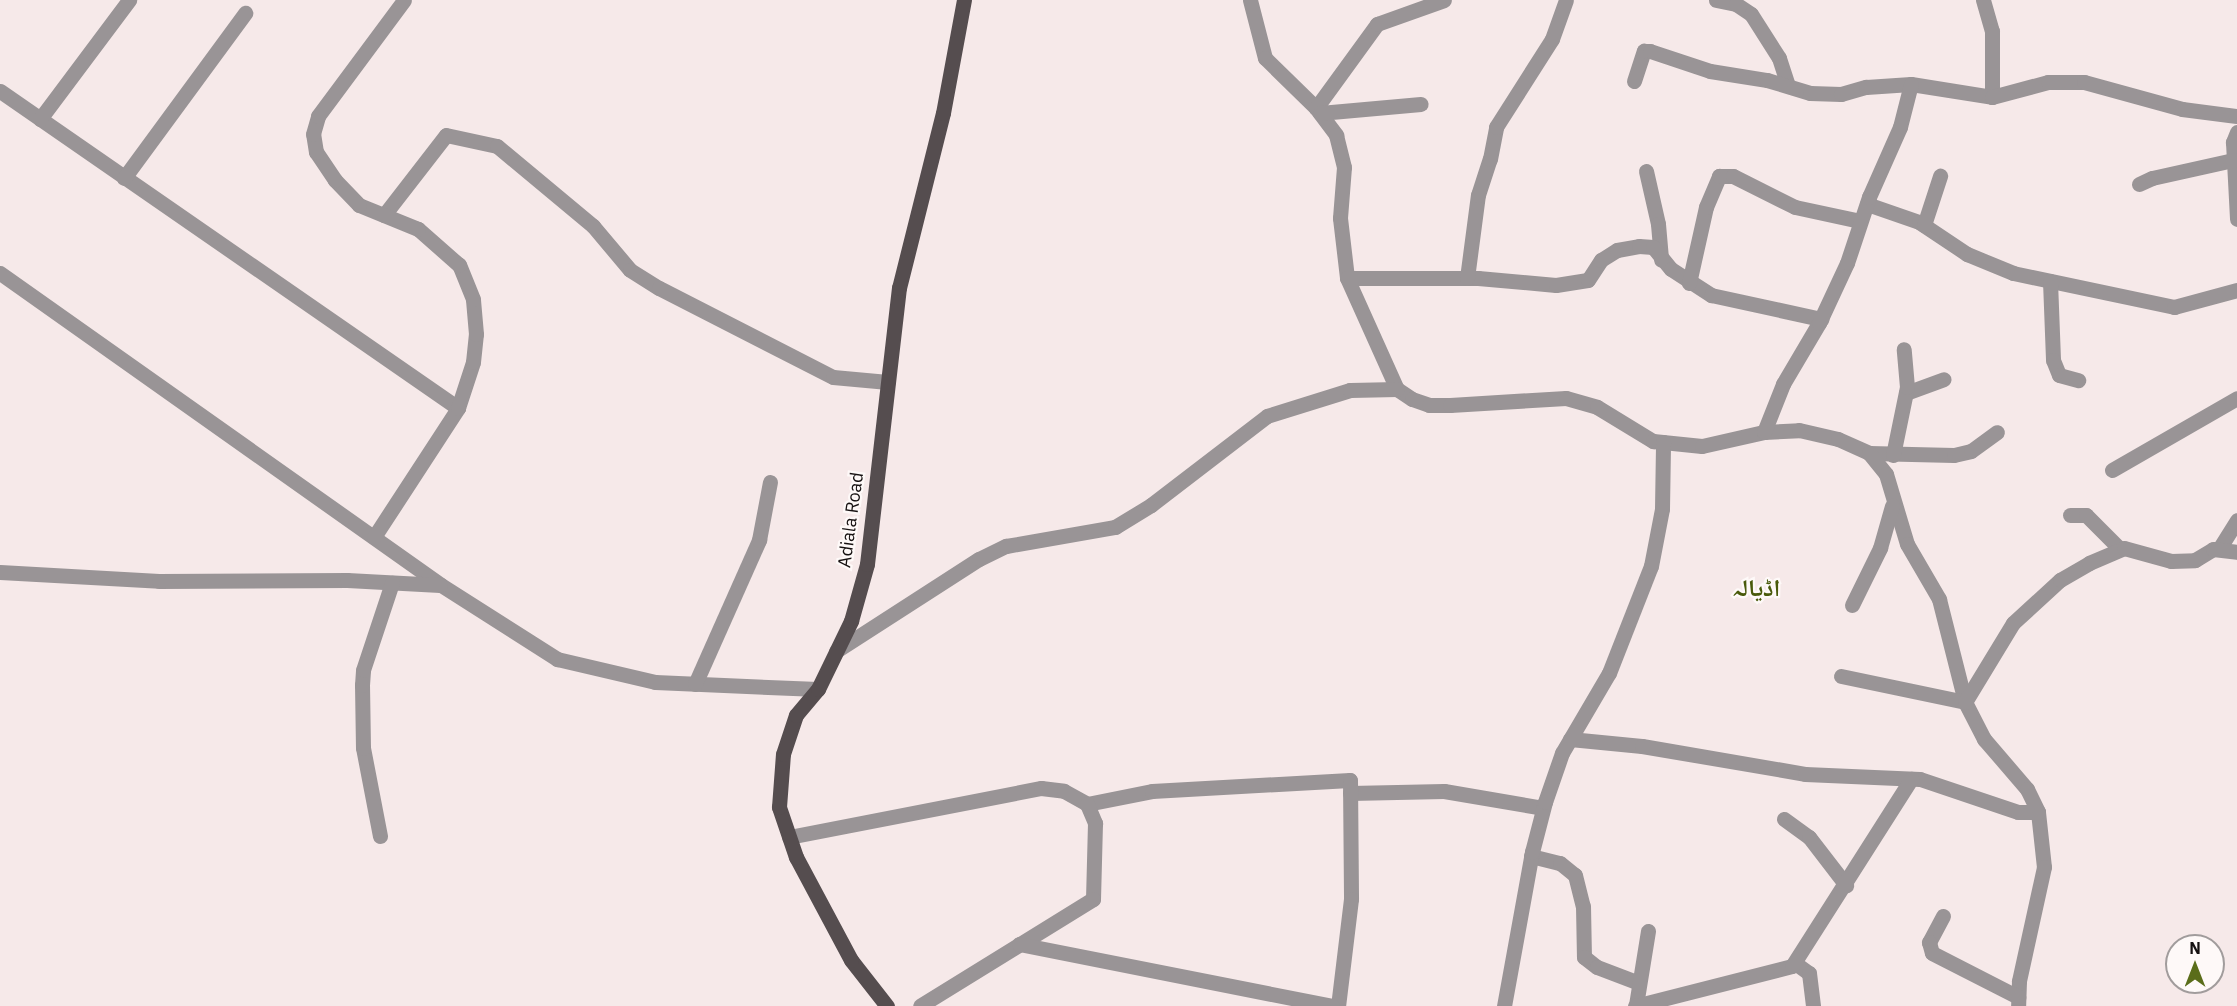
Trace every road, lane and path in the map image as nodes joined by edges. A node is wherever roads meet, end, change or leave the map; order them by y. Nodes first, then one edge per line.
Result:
1 (129, 0) edge
2 (404, 0) edge
3 (964, 0) edge
4 (1250, 0) edge
5 (1444, 0) edge
6 (1566, 0) edge
7 (1716, 0) edge
8 (1983, 0) edge
9 (245, 13) dead end
10 (1634, 81) dead end
11 (1911, 84) junction
12 (1788, 85) junction
13 (0, 91) edge
14 (1992, 97) junction
15 (1421, 104) dead end
16 (1318, 111) junction
17 (2237, 116) edge
18 (40, 119) junction
19 (2237, 132) edge
20 (2233, 160) junction
21 (1646, 171) dead end
22 (1940, 176) dead end
23 (124, 178) junction
24 (2139, 184) dead end
25 (1867, 204) junction
26 (384, 215) junction
27 (2237, 219) edge
28 (1860, 221) junction
29 (1924, 225) junction
30 (1661, 260) junction
31 (0, 273) edge
32 (1347, 278) junction
33 (1467, 278) junction
34 (2050, 281) junction
35 (1689, 283) junction
36 (2237, 290) edge
37 (1821, 319) junction
38 (1904, 350) dead end
39 (1944, 379) dead end
40 (2078, 380) dead end
41 (888, 382) junction
42 (1397, 389) junction
43 (1906, 393) junction
44 (2237, 398) edge
45 (458, 408) junction
46 (1764, 432) junction
47 (1997, 432) dead end
48 (1664, 442) junction
49 (1869, 453) junction
50 (1893, 455) junction
51 (2112, 470) dead end
52 (770, 482) dead end
53 (1894, 499) junction
54 (2070, 515) dead end
55 (2237, 520) edge
56 (374, 537) junction
57 (2120, 549) junction
58 (2219, 549) junction
59 (2237, 552) edge
60 (0, 572) edge
61 (392, 583) junction
62 (441, 585) junction
63 (1852, 605) dead end
64 (836, 651) junction
65 (1841, 676) dead end
66 (695, 684) junction
67 (818, 689) junction
68 (1965, 702) junction
69 (1570, 740) junction
70 (1911, 779) junction
71 (1350, 793) junction
72 (1086, 804) junction
73 (1543, 808) junction
74 (2038, 812) junction
75 (1784, 819) dead end
76 (380, 836) dead end
77 (789, 837) junction
78 (1531, 856) junction
79 (1846, 885) junction
80 (1943, 916) dead end
81 (1648, 931) dead end
82 (1019, 944) junction
83 (1795, 963) junction
84 (1639, 982) junction
85 (2018, 1001) edge
86 (1635, 1005) edge
87 (886, 1006) edge
88 (920, 1006) edge
89 (1332, 1006) edge
90 (1338, 1006) edge
91 (1504, 1006) edge
92 (1813, 1006) edge

1 - 18 street
2 - 26 street
3 - 41 main road, Adiala Road
4 - 16 street
5 - 16 street
6 - 33 street
7 - 12 street
8 - 14 street
9 - 23 street
10 - 12 street
11 - 12 street
11 - 14 street
11 - 25 street
13 - 18 street
14 - 17 street
15 - 16 street
16 - 32 street
18 - 23 street
19 - 20 street
20 - 24 street
20 - 27 street
21 - 30 street
22 - 29 street
23 - 45 street
25 - 28 street
25 - 29 street
26 - 41 street
26 - 45 street
28 - 35 street
28 - 37 street
29 - 34 street
30 - 33 street
30 - 35 street
31 - 56 street
32 - 33 street
32 - 42 street
34 - 36 street
34 - 40 street
35 - 37 street
37 - 46 street
38 - 43 street
39 - 43 street
41 - 64 main road, Adiala Road
42 - 48 street
42 - 64 street
43 - 50 street
44 - 51 street
45 - 56 street
46 - 48 street
46 - 49 street
47 - 50 street
48 - 69 street
49 - 50 street
49 - 53 street
52 - 66 street
53 - 63 street
53 - 68 street
54 - 57 street
55 - 58 street
56 - 62 street
57 - 58 street
57 - 68 street
58 - 59 street
60 - 61 street
61 - 62 street
61 - 76 street
62 - 66 street
64 - 67 main road, Adiala Road
65 - 68 street
66 - 67 street
67 - 77 main road, Adiala Road
68 - 74 street
69 - 70 street
69 - 73 street
70 - 74 street
70 - 79 street
71 - 72 street
71 - 73 street
71 - 90 street
72 - 77 street
72 - 82 street
73 - 78 street
74 - 85 street
75 - 79 street
77 - 87 main road, Adiala Road
78 - 84 street
78 - 91 street
79 - 83 street
80 - 85 street
81 - 84 street
82 - 88 street
82 - 89 street
83 - 86 street
83 - 92 street
84 - 86 street

